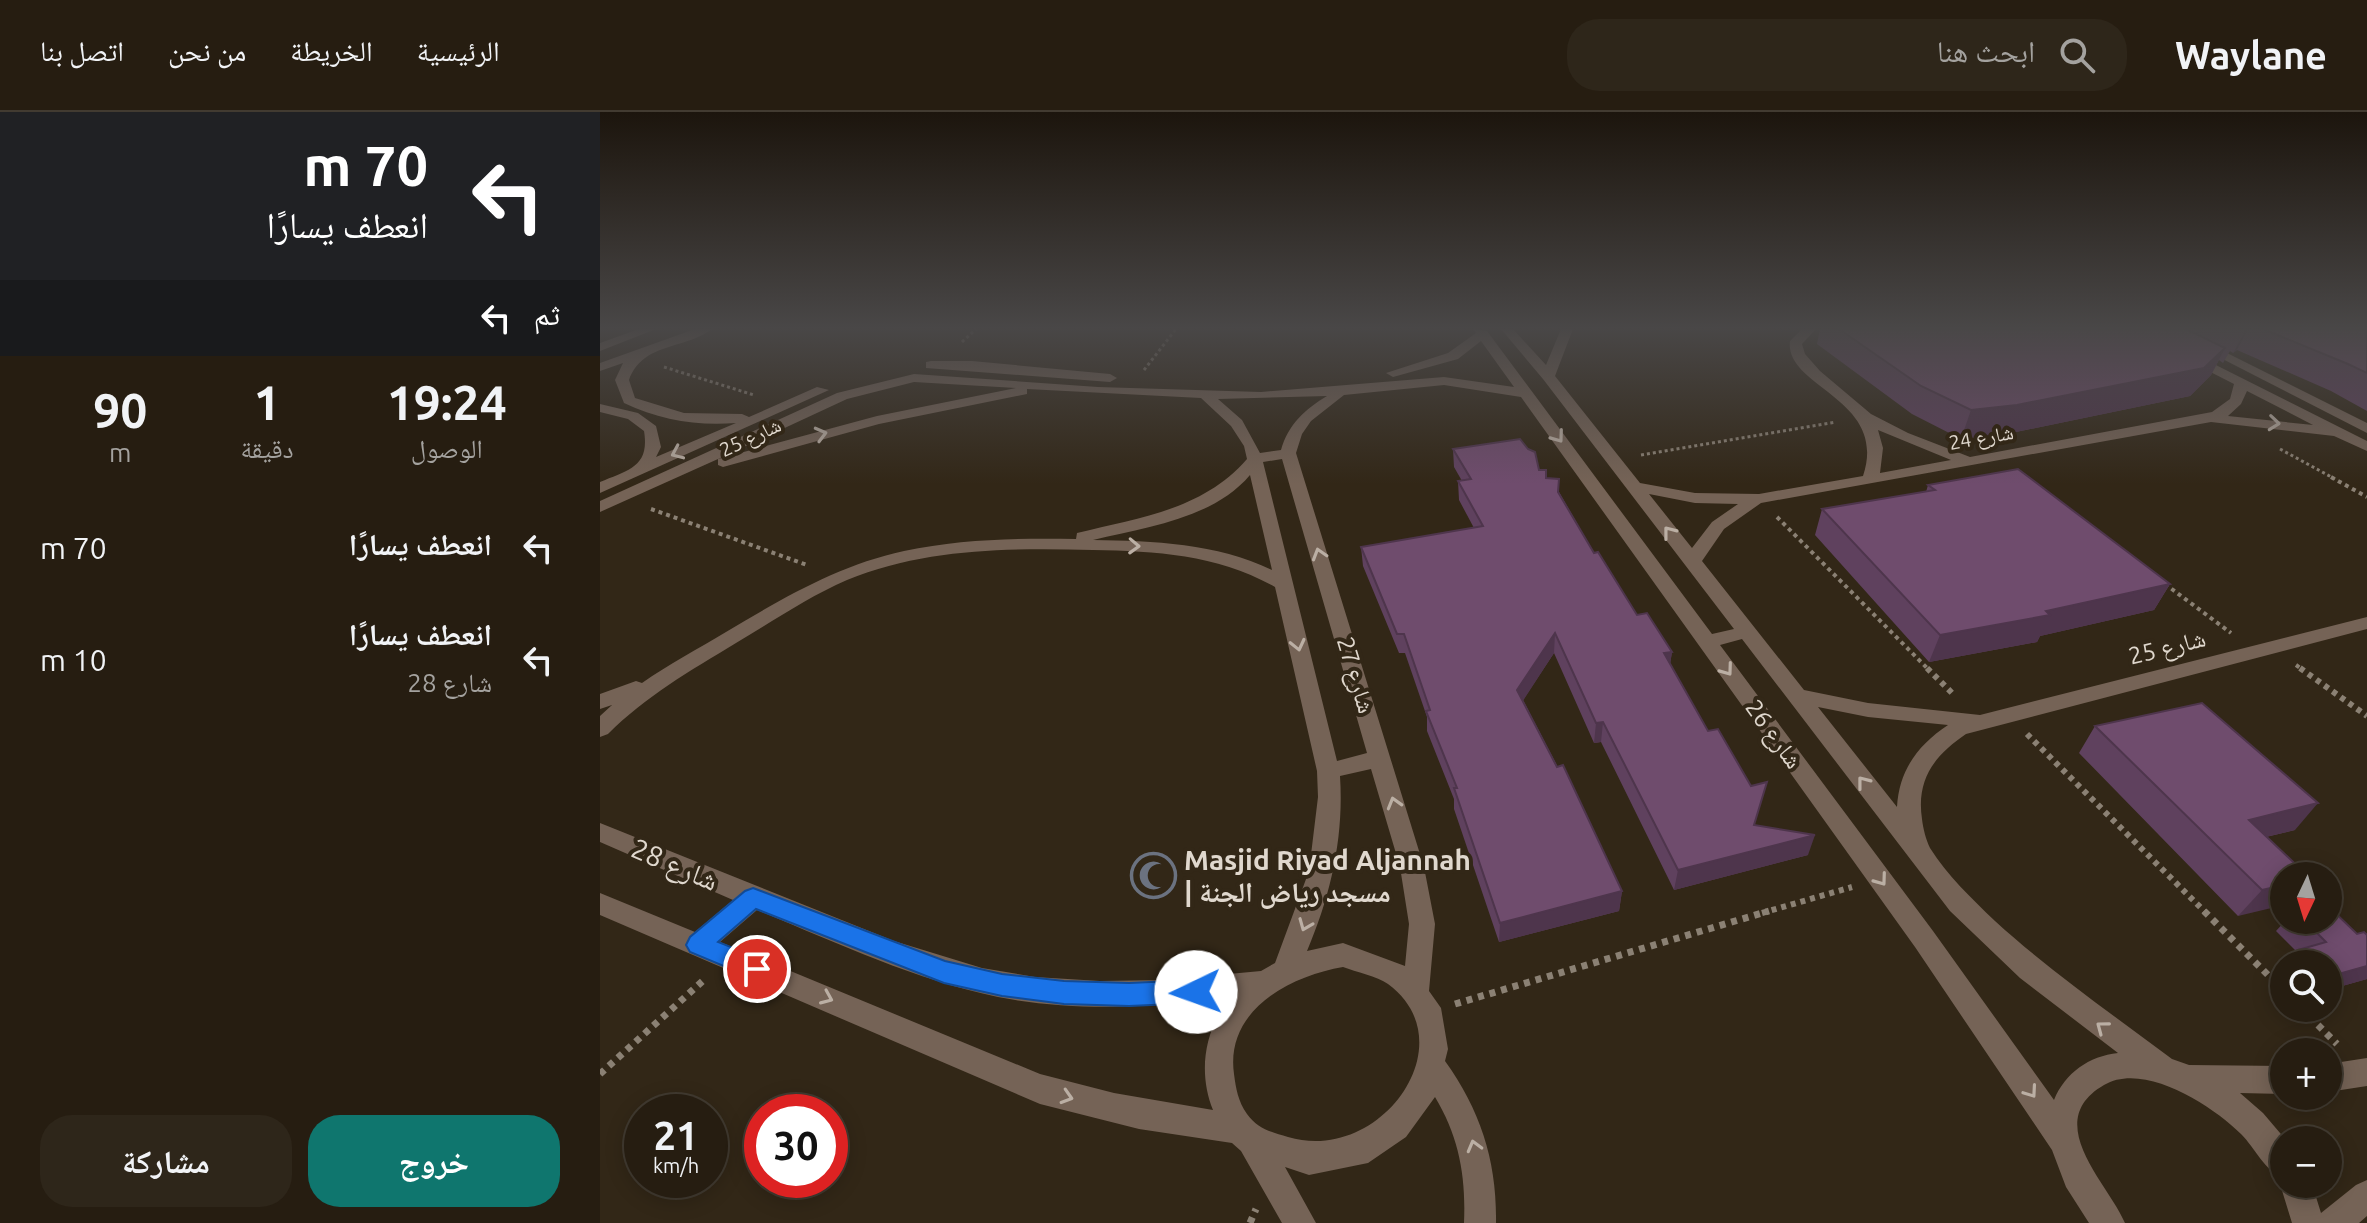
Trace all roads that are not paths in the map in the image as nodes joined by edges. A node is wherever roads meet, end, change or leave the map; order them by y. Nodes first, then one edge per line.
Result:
1 (623, 381) edge
2 (849, 381) edge
3 (901, 381) edge
4 (986, 381) edge
5 (1174, 381) edge
6 (1381, 381) junction
7 (1516, 381) edge
8 (1552, 381) edge
9 (1824, 381) edge
10 (2273, 381) edge
11 (2241, 382) joint
12 (1046, 387) junction
13 (1348, 391) junction
14 (1525, 393) junction
15 (1205, 395) junction
16 (600, 408) edge
17 (641, 413) junction
18 (762, 415) junction
19 (1865, 417) junction
20 (2219, 419) junction
21 (2367, 429) edge
22 (2338, 432) junction
23 (2367, 447) edge
24 (1288, 453) junction
25 (1255, 459) junction
26 (1970, 461) junction
27 (643, 469) junction
28 (1870, 479) junction
29 (1633, 486) junction
30 (600, 488) edge
31 (639, 489) junction
32 (1759, 499) junction
33 (600, 507) edge
34 (1056, 544) junction
35 (1693, 563) junction
36 (1283, 584) junction
37 (2367, 623) edge
38 (1746, 632) junction
39 (1706, 642) junction
40 (659, 679) junction
41 (1795, 695) junction
42 (600, 702) edge
43 (1980, 721) junction
44 (600, 729) edge
45 (1381, 758) junction
46 (1328, 771) junction
47 (600, 832) edge
48 (1921, 857) junction
49 (753, 898) junction
50 (600, 904) edge
51 (698, 945) junction
52 (1287, 967) junction
53 (1262, 983) junction
54 (1422, 1001) junction
55 (1433, 1069) junction
56 (2367, 1072) edge
57 (2174, 1075) junction
58 (2342, 1076) edge
59 (2270, 1079) edge
60 (1245, 1135) junction
61 (2065, 1142) junction
62 (2270, 1146) edge
63 (2367, 1196) edge
64 (2300, 1198) edge
65 (2097, 1215) edge
66 (1300, 1223) edge
67 (1480, 1223) edge
68 (2308, 1223) edge
69 (2333, 1223) edge

1 - 17 street
2 - 18 street, شارع 25
3 - 31 street, شارع 25
4 - 12 street, شارع 25
5 - 6 street, شارع 25
6 - 13 street, شارع 25
6 - 14 street, شارع 25
7 - 14 street, شارع 26
8 - 29 street, شارع 26
9 - 19 street
10 - 21 street
11 - 20 street, شارع 24
11 - 22 street
12 - 15 street, شارع 25
31 -> 12 street
13 - 15 street, شارع 25
13 - 24 street
14 -> 39 street, شارع 26
15 - 25 street, شارع 27
16 - 17 street
17 - 18 street
17 - 27 street
18 -> 27 street, شارع 25
19 - 26 street
19 - 28 street
20 -> 22 street, شارع 24
20 - 26 street, شارع 24
22 - 23 street
24 - 25 street
45 -> 24 street, شارع 27
25 - 34 street
25 - 36 street, شارع 27
26 - 28 street, شارع 24
27 - 30 street, شارع 25
28 - 32 street, شارع 24
29 - 32 street, شارع 24
35 -> 29 street, شارع 26
31 - 33 street, شارع 25
32 - 35 street, شارع 24
34 -> 36 street
34 - 40 street
35 - 38 street, شارع 26
36 -> 46 street, شارع 27
37 - 43 street, شارع 25
38 - 39 street
38 - 41 street, شارع 26
39 -> 61 street, شارع 26
40 - 42 street
40 - 44 street
41 - 43 street, شارع 25
48 -> 41 street, شارع 26
43 - 48 street, شارع 25
45 - 46 street
54 -> 45 street, شارع 27
46 -> 52 street, شارع 27
47 - 49 street, شارع 28
57 -> 48 street, شارع 26
49 - 51 street
49 - 53 street, شارع 28
50 - 51 street
51 -> 60 street
52 - 53 street
52 - 54 street
53 - 60 street
54 - 55 street
55 - 60 street
67 -> 55 street
56 - 58 street
57 - 59 street
57 - 61 street
57 - 62 street
60 - 66 street
61 - 65 street
63 - 69 street
64 - 68 street

